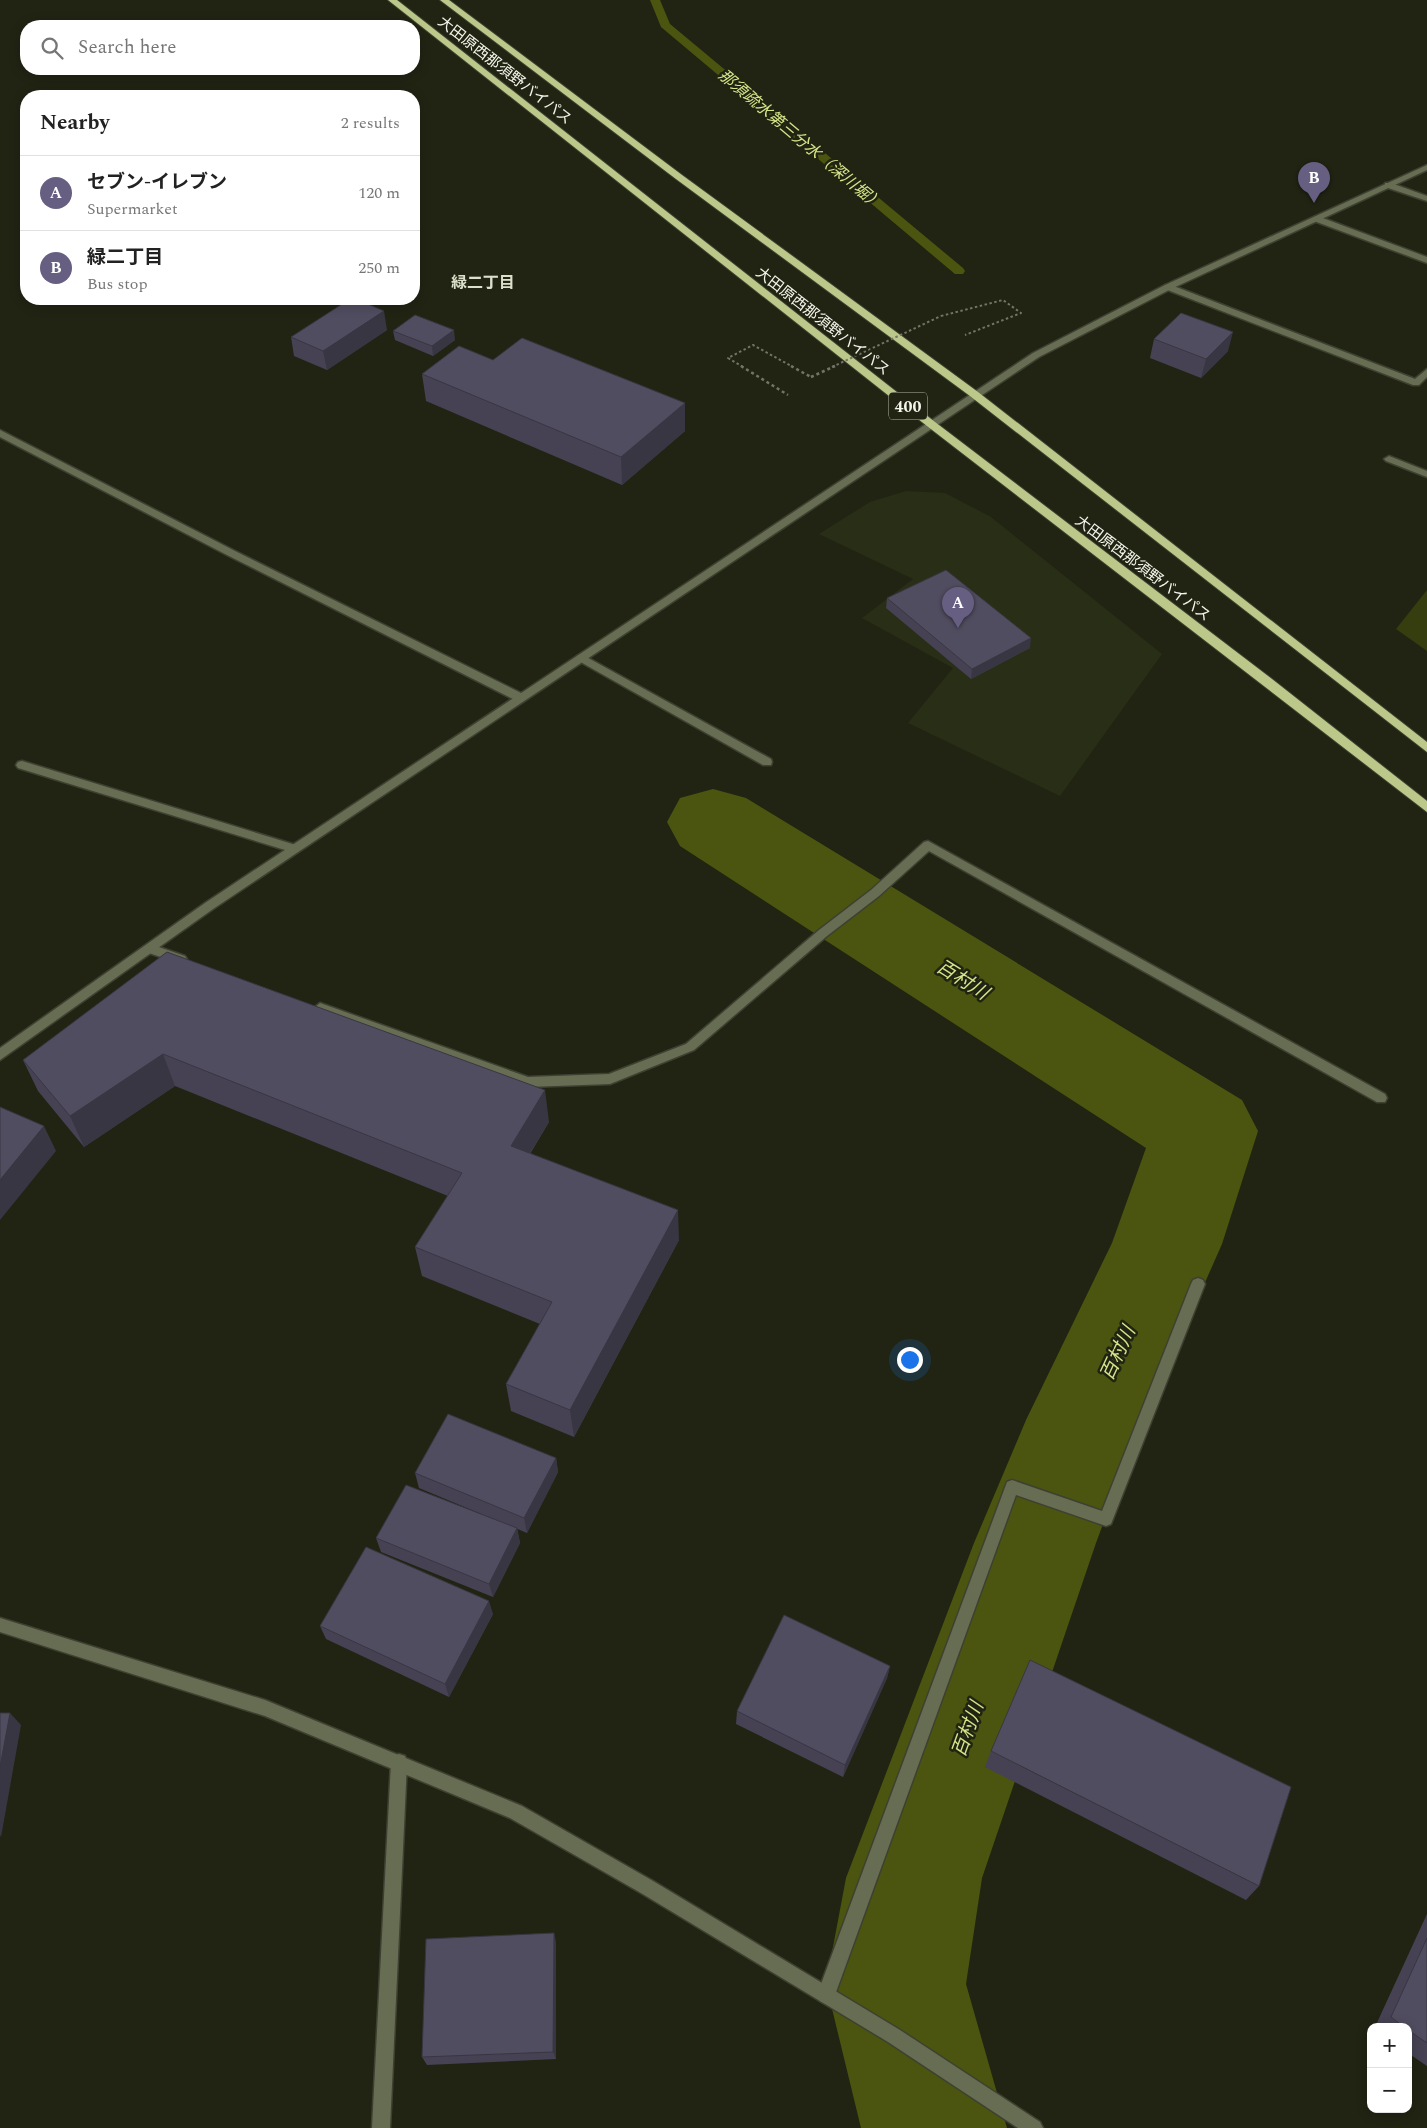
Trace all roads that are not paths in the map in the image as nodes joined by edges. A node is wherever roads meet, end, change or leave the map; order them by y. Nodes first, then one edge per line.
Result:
1 (392, 0) edge
2 (444, 0) edge
3 (417, 20) edge
4 (420, 22) edge
5 (1427, 167) edge
6 (1388, 185) junction
7 (1427, 199) edge
8 (1317, 219) junction
9 (1427, 260) edge
10 (1168, 287) junction
11 (1427, 372) edge
12 (974, 394) junction
13 (931, 424) junction
14 (0, 433) edge
15 (1389, 459) dead end
16 (1427, 474) edge
17 (581, 658) junction
18 (521, 698) junction
19 (1427, 748) edge
20 (767, 762) dead end
21 (22, 765) dead end
22 (1427, 808) edge
23 (295, 849) junction
24 (150, 949) junction
25 (196, 965) edge
26 (307, 1004) edge
27 (0, 1055) edge
28 (1381, 1098) dead end
29 (1198, 1284) dead end
30 (0, 1625) edge
31 (399, 1762) junction
32 (826, 1995) junction
33 (381, 2128) edge
34 (1034, 2128) edge

1 - 3 highway, 大田原西那須野バイパス / 400
2 - 12 highway, 大田原西那須野バイパス
4 - 13 highway, 大田原西那須野バイパス / 400
5 - 6 street
6 - 7 street
6 - 8 street
8 - 9 street
8 - 10 street
10 - 11 street
10 - 12 street
12 - 13 street
12 - 19 highway, 大田原西那須野バイパス
13 - 17 street
13 - 22 highway, 大田原西那須野バイパス / 400
14 - 18 street
15 - 16 street
17 - 18 street
17 - 20 street
18 - 23 street
21 - 23 street
23 - 24 street
24 - 25 street
24 - 27 street
26 - 28 street
29 - 32 street
30 - 31 street
31 - 32 street
31 - 33 street
32 - 34 street

